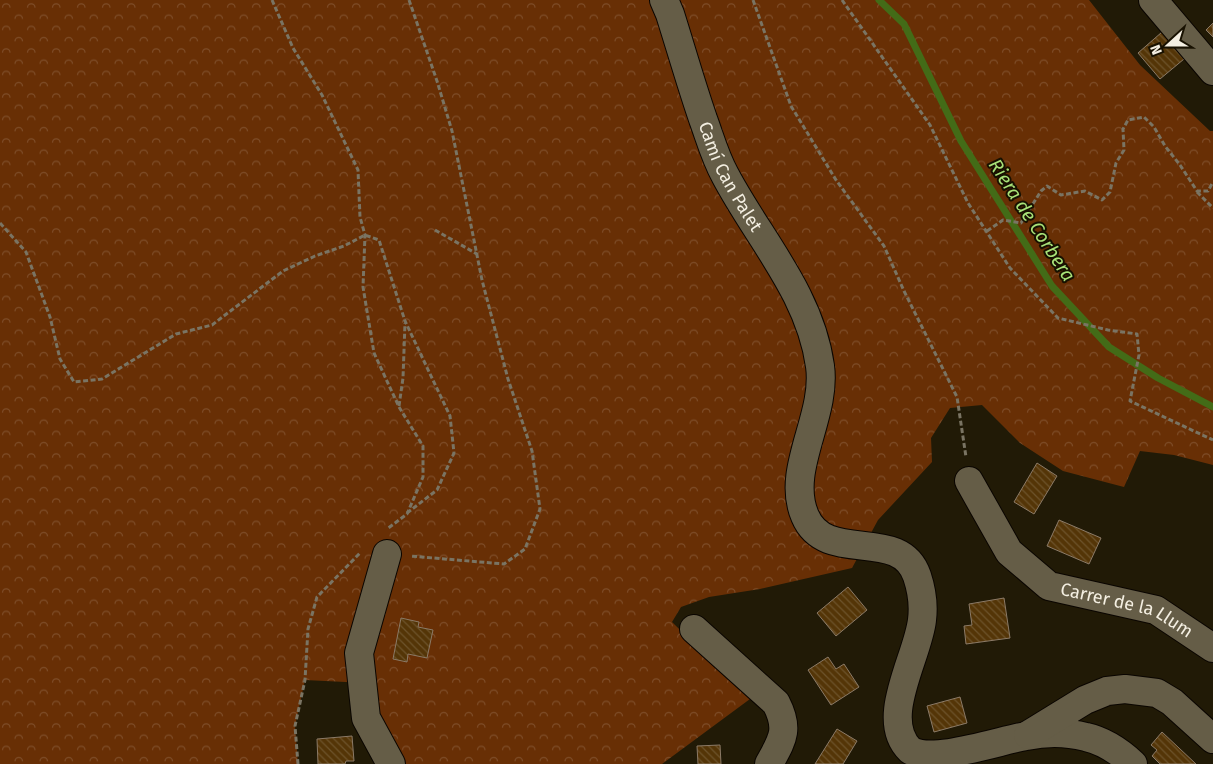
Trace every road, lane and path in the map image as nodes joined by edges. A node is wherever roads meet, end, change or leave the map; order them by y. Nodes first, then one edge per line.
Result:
1 (272, 0) edge
2 (409, 0) edge
3 (664, 0) edge
4 (753, 0) edge
5 (842, 0) edge
6 (1153, 0) edge
7 (1213, 71) edge
8 (1213, 182) edge
9 (1196, 191) junction
10 (1213, 208) edge
11 (0, 223) edge
12 (435, 230) dead end
13 (987, 231) junction
14 (365, 235) junction
15 (477, 255) junction
16 (405, 321) junction
17 (399, 407) junction
18 (1213, 440) edge
19 (969, 481) joint
20 (407, 514) junction
21 (379, 545) junction
22 (694, 629) dead end
23 (1213, 648) edge
24 (1026, 736) junction
25 (1213, 739) edge
26 (298, 764) edge
27 (391, 764) edge
28 (769, 764) edge
29 (1102, 764) edge
30 (1114, 764) edge
31 (1133, 764) edge

1 - 14 path
2 - 15 path
3 - 24 street, Camí Can Palet
4 - 19 path
5 - 13 path
6 - 7 street
8 - 9 path
9 - 10 path
9 - 13 path
11 - 14 path
12 - 15 path
13 - 18 path
14 - 16 path
14 - 17 path
15 - 21 path
16 - 17 path
16 - 20 path
17 - 20 path
19 - 23 street, Carrer de la Llum
20 - 21 path
21 - 26 path
21 - 27 street
22 - 28 street
24 - 25 street
24 - 31 street
29 - 30 street

